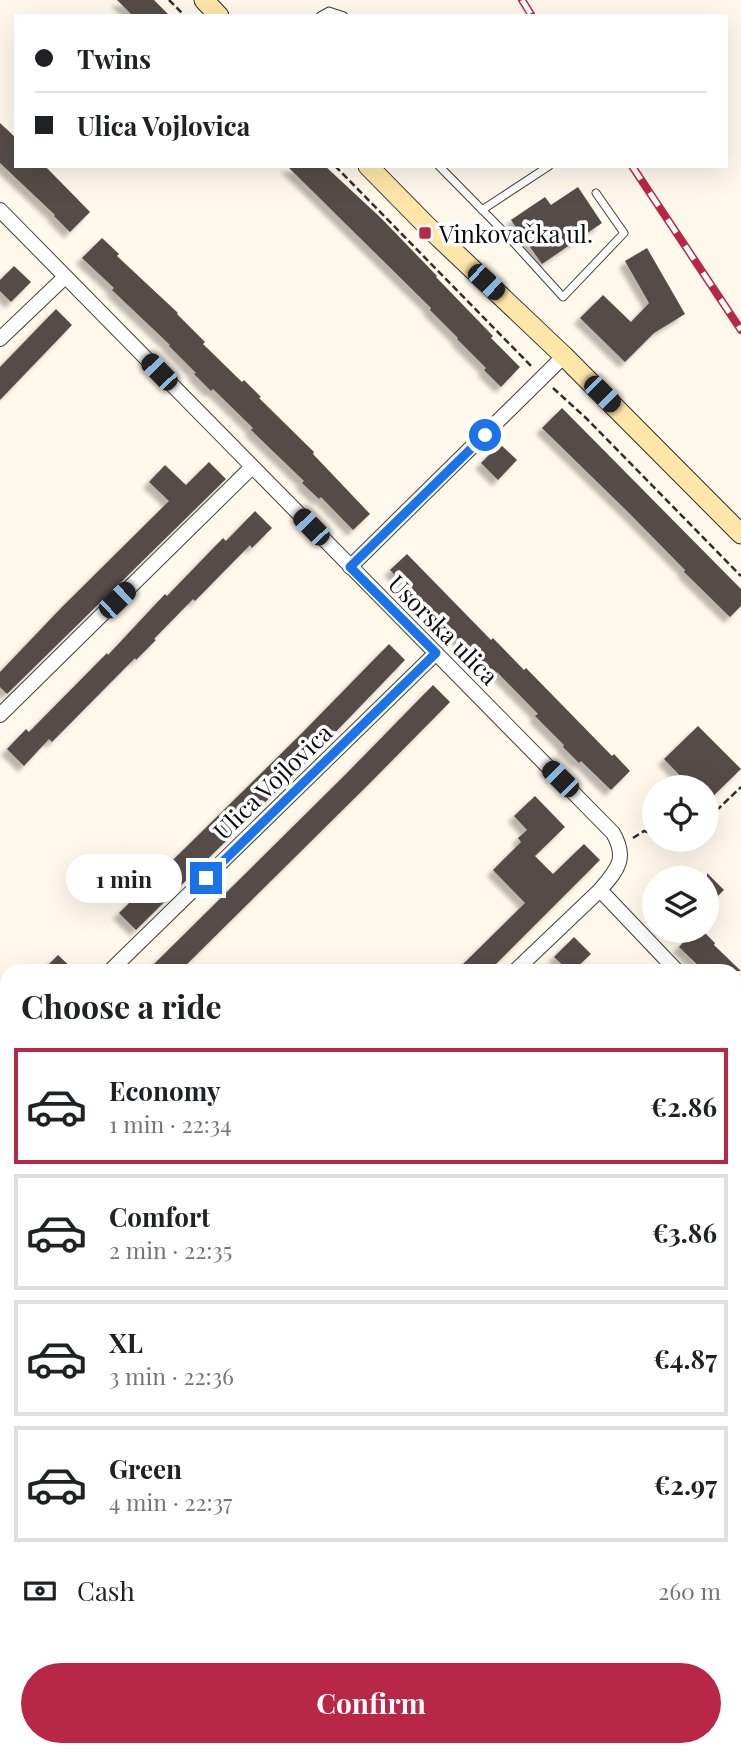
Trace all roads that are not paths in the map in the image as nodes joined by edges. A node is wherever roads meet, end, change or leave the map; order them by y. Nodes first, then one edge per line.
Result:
1 (204, 0) edge
2 (217, 14) edge
3 (370, 168) edge
4 (441, 168) edge
5 (546, 168) edge
6 (596, 193) dead end
7 (0, 210) edge
8 (482, 210) junction
9 (65, 277) junction
10 (0, 339) edge
11 (564, 356) junction
12 (253, 467) junction
13 (741, 534) edge
14 (350, 567) junction
15 (436, 653) junction
16 (0, 715) edge
17 (600, 890) junction
18 (117, 964) edge
19 (522, 964) edge
20 (670, 964) edge

1 - 2 main road
3 - 11 main road
4 - 8 lane
5 - 8 lane
6 - 8 lane
7 - 9 street, Usorska ulica
9 - 10 street
9 - 12 street, Usorska ulica
11 - 13 main road
11 - 14 street
12 - 14 street, Usorska ulica
12 - 16 street
14 - 15 street, Usorska ulica
15 - 17 street, Usorska ulica
15 - 18 street, Ulica Vojlovica
17 - 19 street
17 - 20 street

